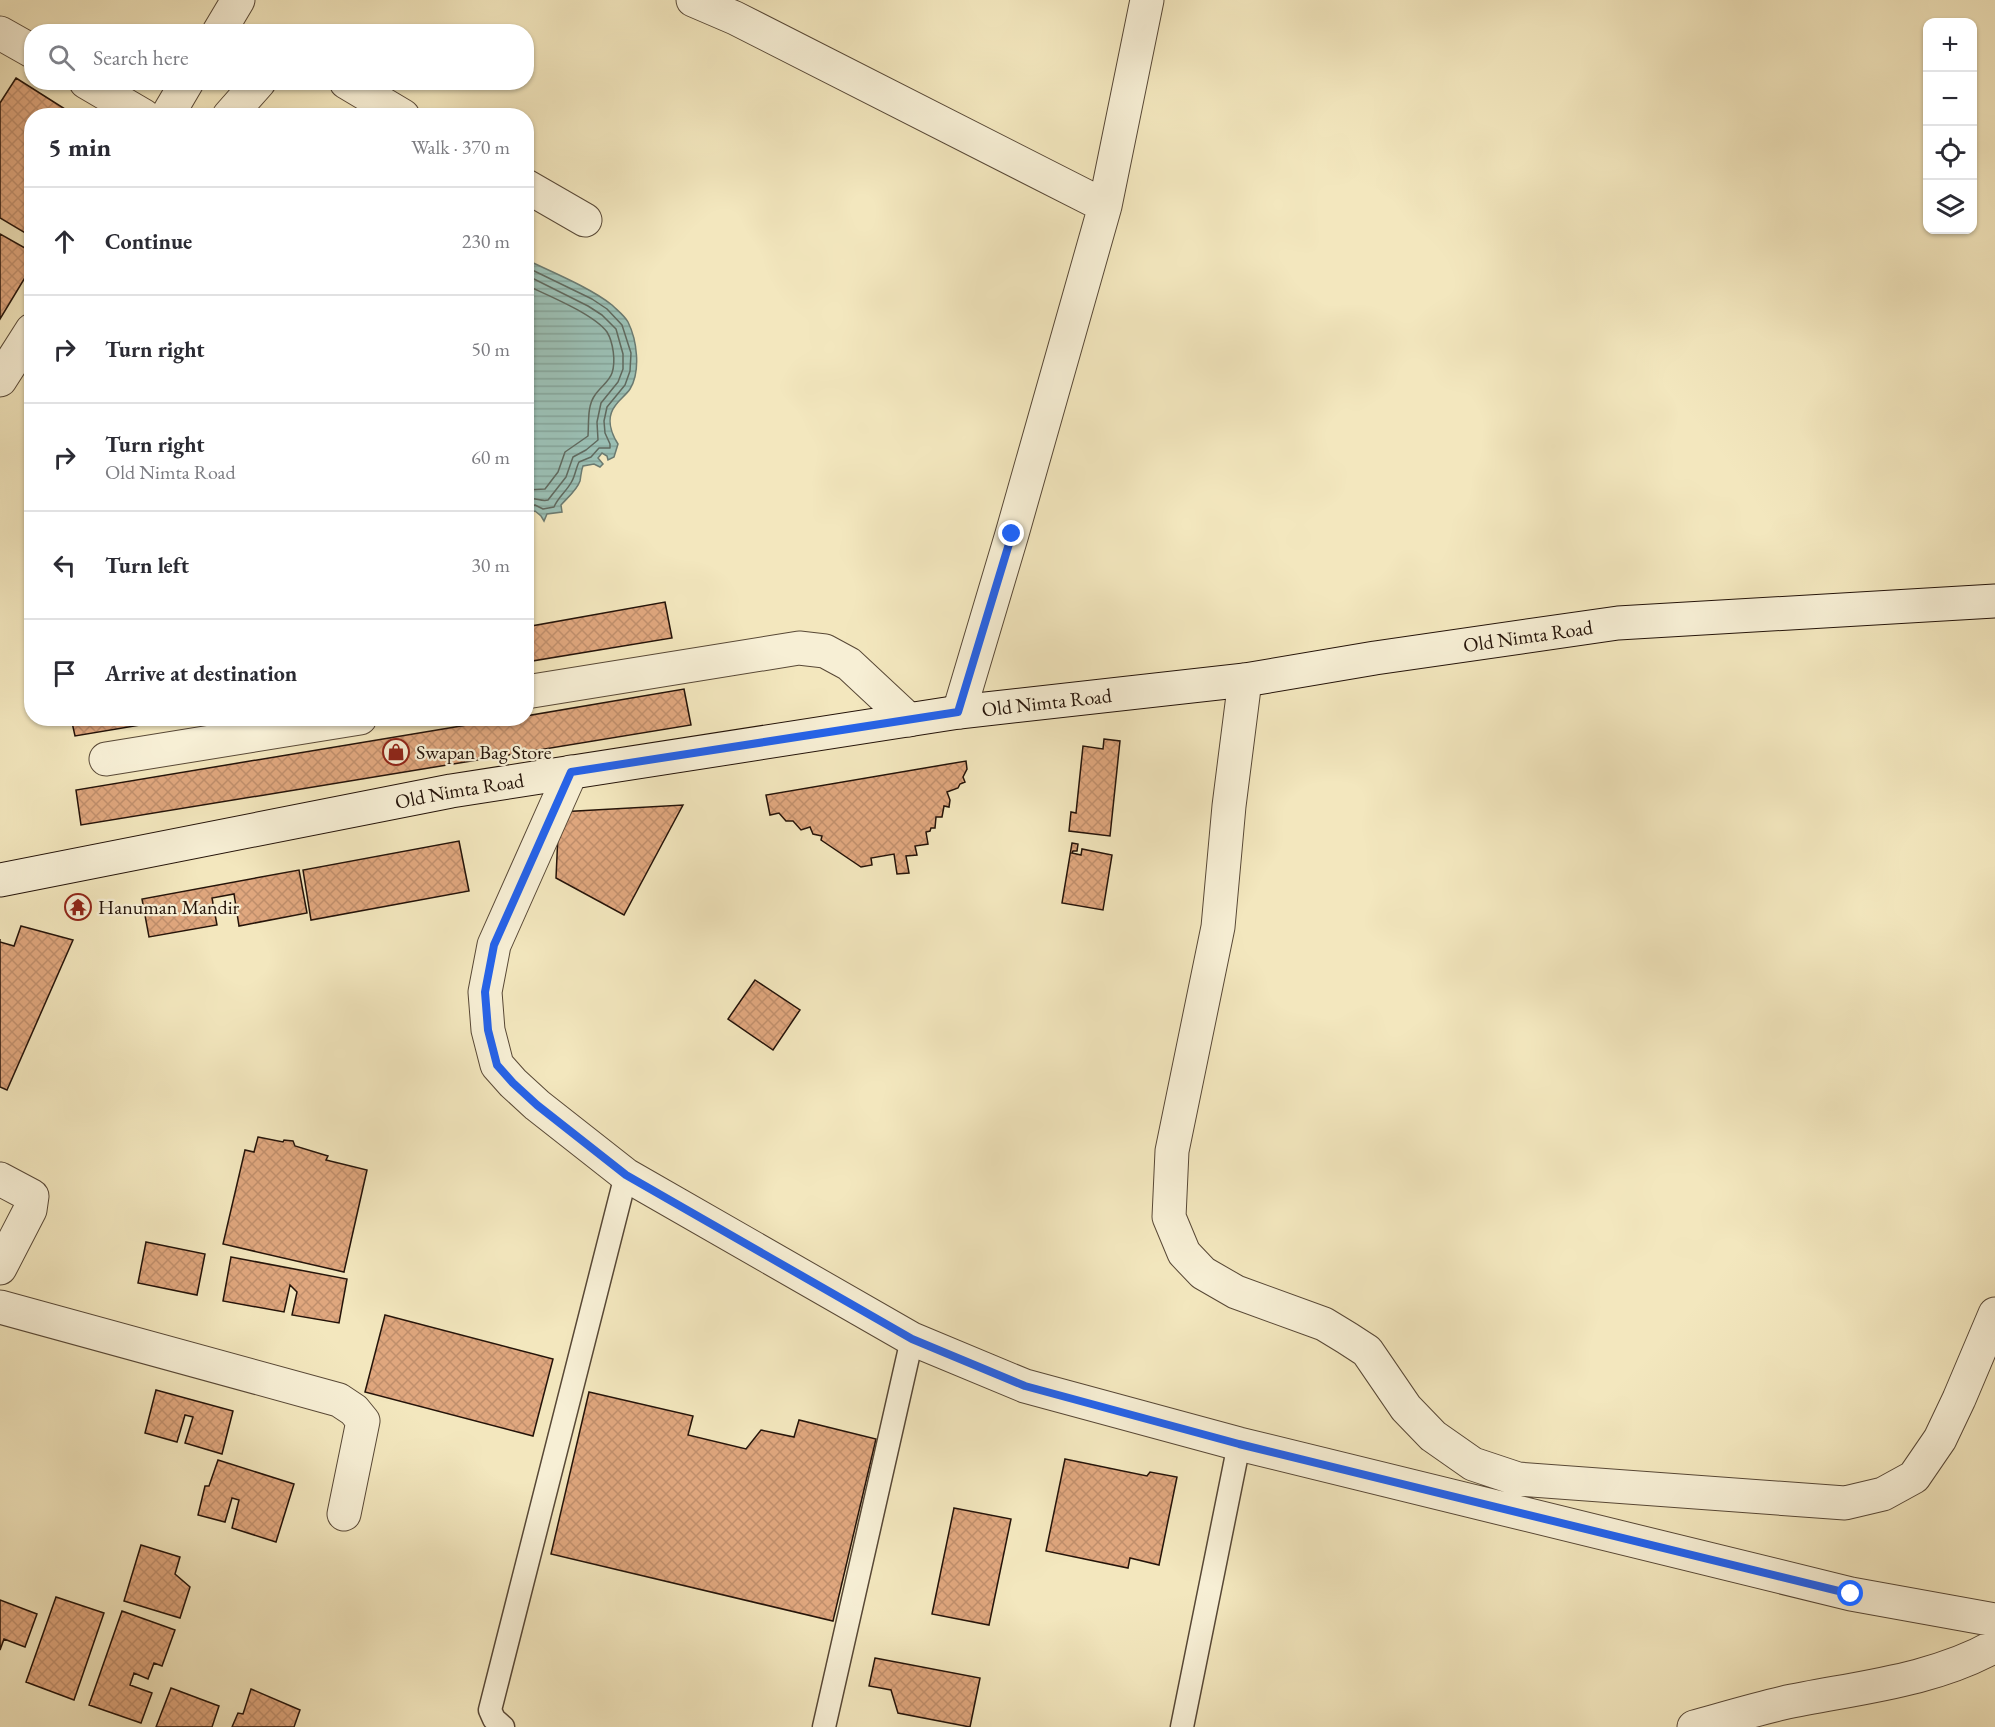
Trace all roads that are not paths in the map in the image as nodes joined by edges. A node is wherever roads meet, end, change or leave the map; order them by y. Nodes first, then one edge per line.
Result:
1 (238, 0) edge
2 (693, 0) edge
3 (1147, 0) edge
4 (224, 24) edge
5 (0, 33) edge
6 (24, 46) edge
7 (100, 90) edge
8 (182, 90) edge
9 (252, 90) edge
10 (360, 90) edge
11 (130, 108) edge
12 (172, 108) edge
13 (236, 108) edge
14 (390, 108) edge
15 (534, 191) edge
16 (1105, 206) junction
17 (585, 220) dead end
18 (24, 342) edge
19 (0, 380) edge
20 (1995, 601) edge
21 (1245, 680) junction
22 (534, 691) edge
23 (958, 712) junction
24 (909, 720) junction
25 (310, 726) edge
26 (106, 759) dead end
27 (571, 772) junction
28 (0, 880) edge
29 (626, 1175) junction
30 (0, 1179) edge
31 (0, 1268) edge
32 (0, 1307) edge
33 (1995, 1314) edge
34 (912, 1339) junction
35 (1239, 1444) junction
36 (344, 1514) dead end
37 (1995, 1620) edge
38 (1995, 1647) edge
39 (503, 1727) edge
40 (824, 1727) edge
41 (1182, 1727) edge
42 (1694, 1727) edge

1 - 4 street
2 - 16 street
3 - 16 street
5 - 6 street
7 - 11 street
8 - 12 street
9 - 13 street
10 - 14 street
15 - 17 street
16 - 23 street
18 - 19 street
20 - 21 street, Old Nimta Road
21 - 23 street, Old Nimta Road
21 - 33 street
22 - 24 street
23 - 24 street, Old Nimta Road
24 - 27 street, Old Nimta Road
25 - 26 street
27 - 28 street, Old Nimta Road
27 - 29 street
29 - 34 street
29 - 39 lane
30 - 31 street
32 - 36 street
34 - 35 street
34 - 40 lane
35 - 37 street
35 - 41 lane
38 - 42 street

